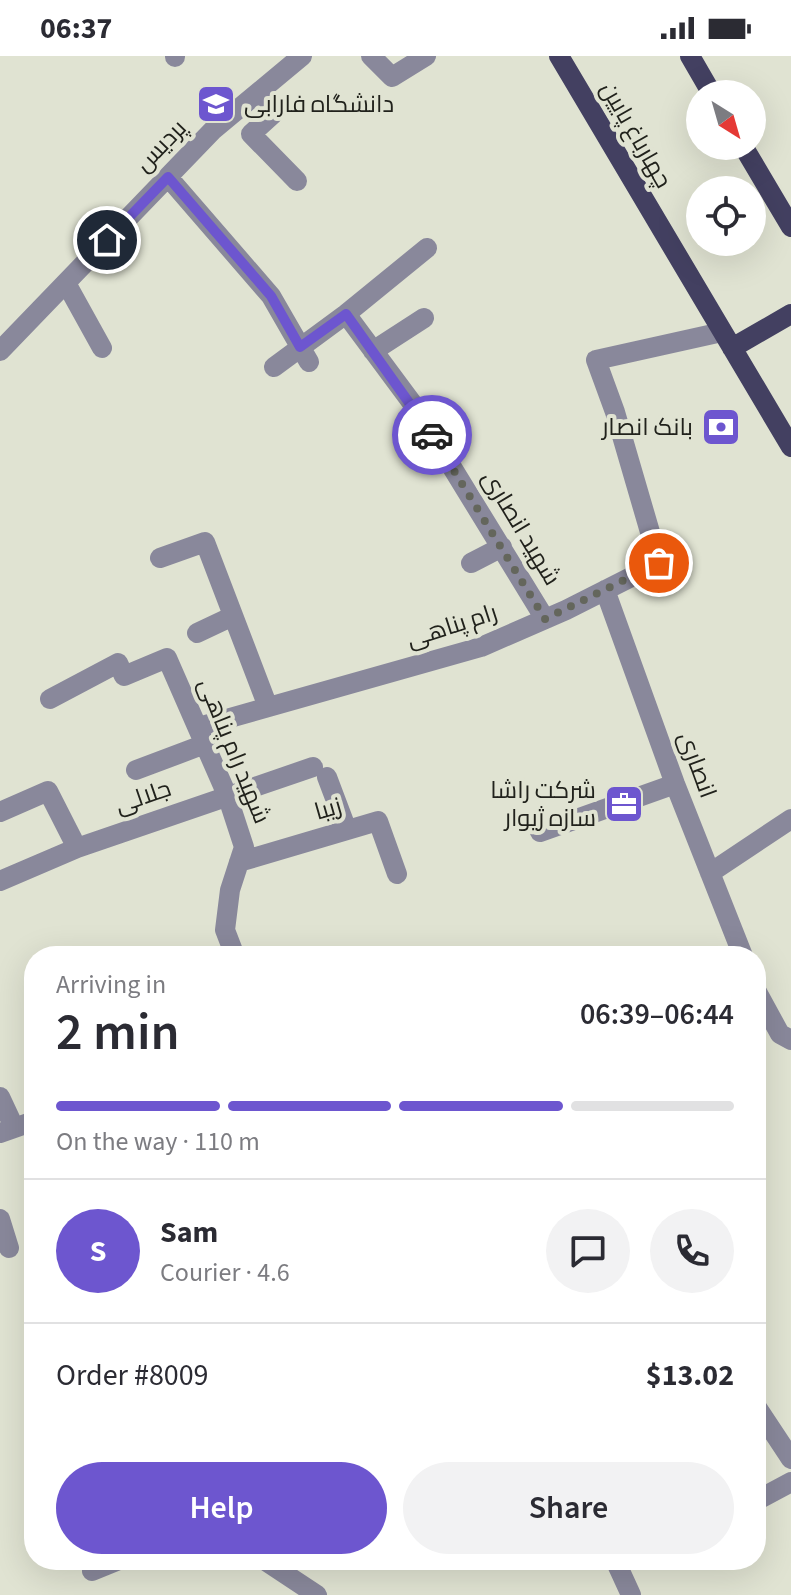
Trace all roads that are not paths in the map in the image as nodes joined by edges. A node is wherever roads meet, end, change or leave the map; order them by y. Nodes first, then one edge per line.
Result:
1 (269, 56) edge
2 (371, 56) edge
3 (426, 56) edge
4 (559, 56) edge
5 (690, 56) edge
6 (294, 63) edge
7 (704, 80) edge
8 (255, 95) junction
9 (751, 160) edge
10 (168, 177) junction
11 (297, 181) dead end
12 (791, 227) edge
13 (427, 248) dead end
14 (66, 283) junction
15 (346, 314) junction
16 (791, 314) edge
17 (424, 318) dead end
18 (727, 340) junction
19 (102, 348) dead end
20 (0, 351) edge
21 (373, 351) junction
22 (304, 354) junction
23 (274, 367) dead end
24 (791, 447) edge
25 (502, 547) junction
26 (160, 558) dead end
27 (471, 563) dead end
28 (605, 590) junction
29 (233, 616) junction
30 (545, 619) junction
31 (197, 633) dead end
32 (50, 699) dead end
33 (268, 707) junction
34 (202, 735) junction
35 (136, 770) dead end
36 (675, 784) junction
37 (227, 795) junction
38 (0, 812) edge
39 (789, 822) edge
40 (347, 830) junction
41 (540, 832) dead end
42 (77, 848) junction
43 (239, 862) junction
44 (710, 873) junction
45 (397, 874) dead end
46 (0, 881) edge
47 (231, 946) edge
48 (739, 946) edge
49 (766, 1010) edge
50 (791, 1040) edge
51 (0, 1097) edge
52 (7, 1130) edge
53 (0, 1219) edge
54 (9, 1248) dead end
55 (766, 1421) edge
56 (791, 1459) edge
57 (791, 1482) edge
58 (766, 1496) edge
59 (279, 1570) edge
60 (620, 1570) edge
61 (317, 1595) edge
62 (631, 1595) edge

1 - 6 street
2 - 3 street
4 - 18 main road, چهارباغ پایین
5 - 7 main road
6 - 8 street, پردیس
8 - 10 street, پردیس
8 - 11 street
9 - 12 main road
10 - 14 street, پردیس
10 - 22 street
13 - 15 street
14 - 19 street
14 - 20 street, پردیس
15 - 21 street, شهید انصاری
15 - 22 street
16 - 18 main road
17 - 21 street
18 - 24 main road, چهارباغ پایین
18 - 28 street, رام پناهی
21 - 25 street, شهید انصاری
22 - 23 street
25 - 27 street
25 - 30 street, شهید انصاری
26 - 29 street
28 - 30 street, رام پناهی
28 - 36 street, انصاری
29 - 31 street
29 - 33 street
30 - 33 street, رام پناهی
32 - 34 street, شهید رام پناهی
33 - 34 street, رام پناهی
34 - 35 street, رام پناهی
34 - 37 street, شهید رام پناهی
36 - 41 street
36 - 44 street, انصاری
37 - 40 street, جلالی
37 - 42 street, جلالی
37 - 43 street, شهید رام پناهی
38 - 42 street
39 - 44 street
40 - 43 street, زیبا
40 - 45 street, زیبا
42 - 46 street, جلالی
43 - 47 street, شهید رام پناهی
44 - 48 street, انصاری
49 - 50 street
51 - 52 street
53 - 54 street
55 - 56 street
57 - 58 street
59 - 61 street
60 - 62 street

